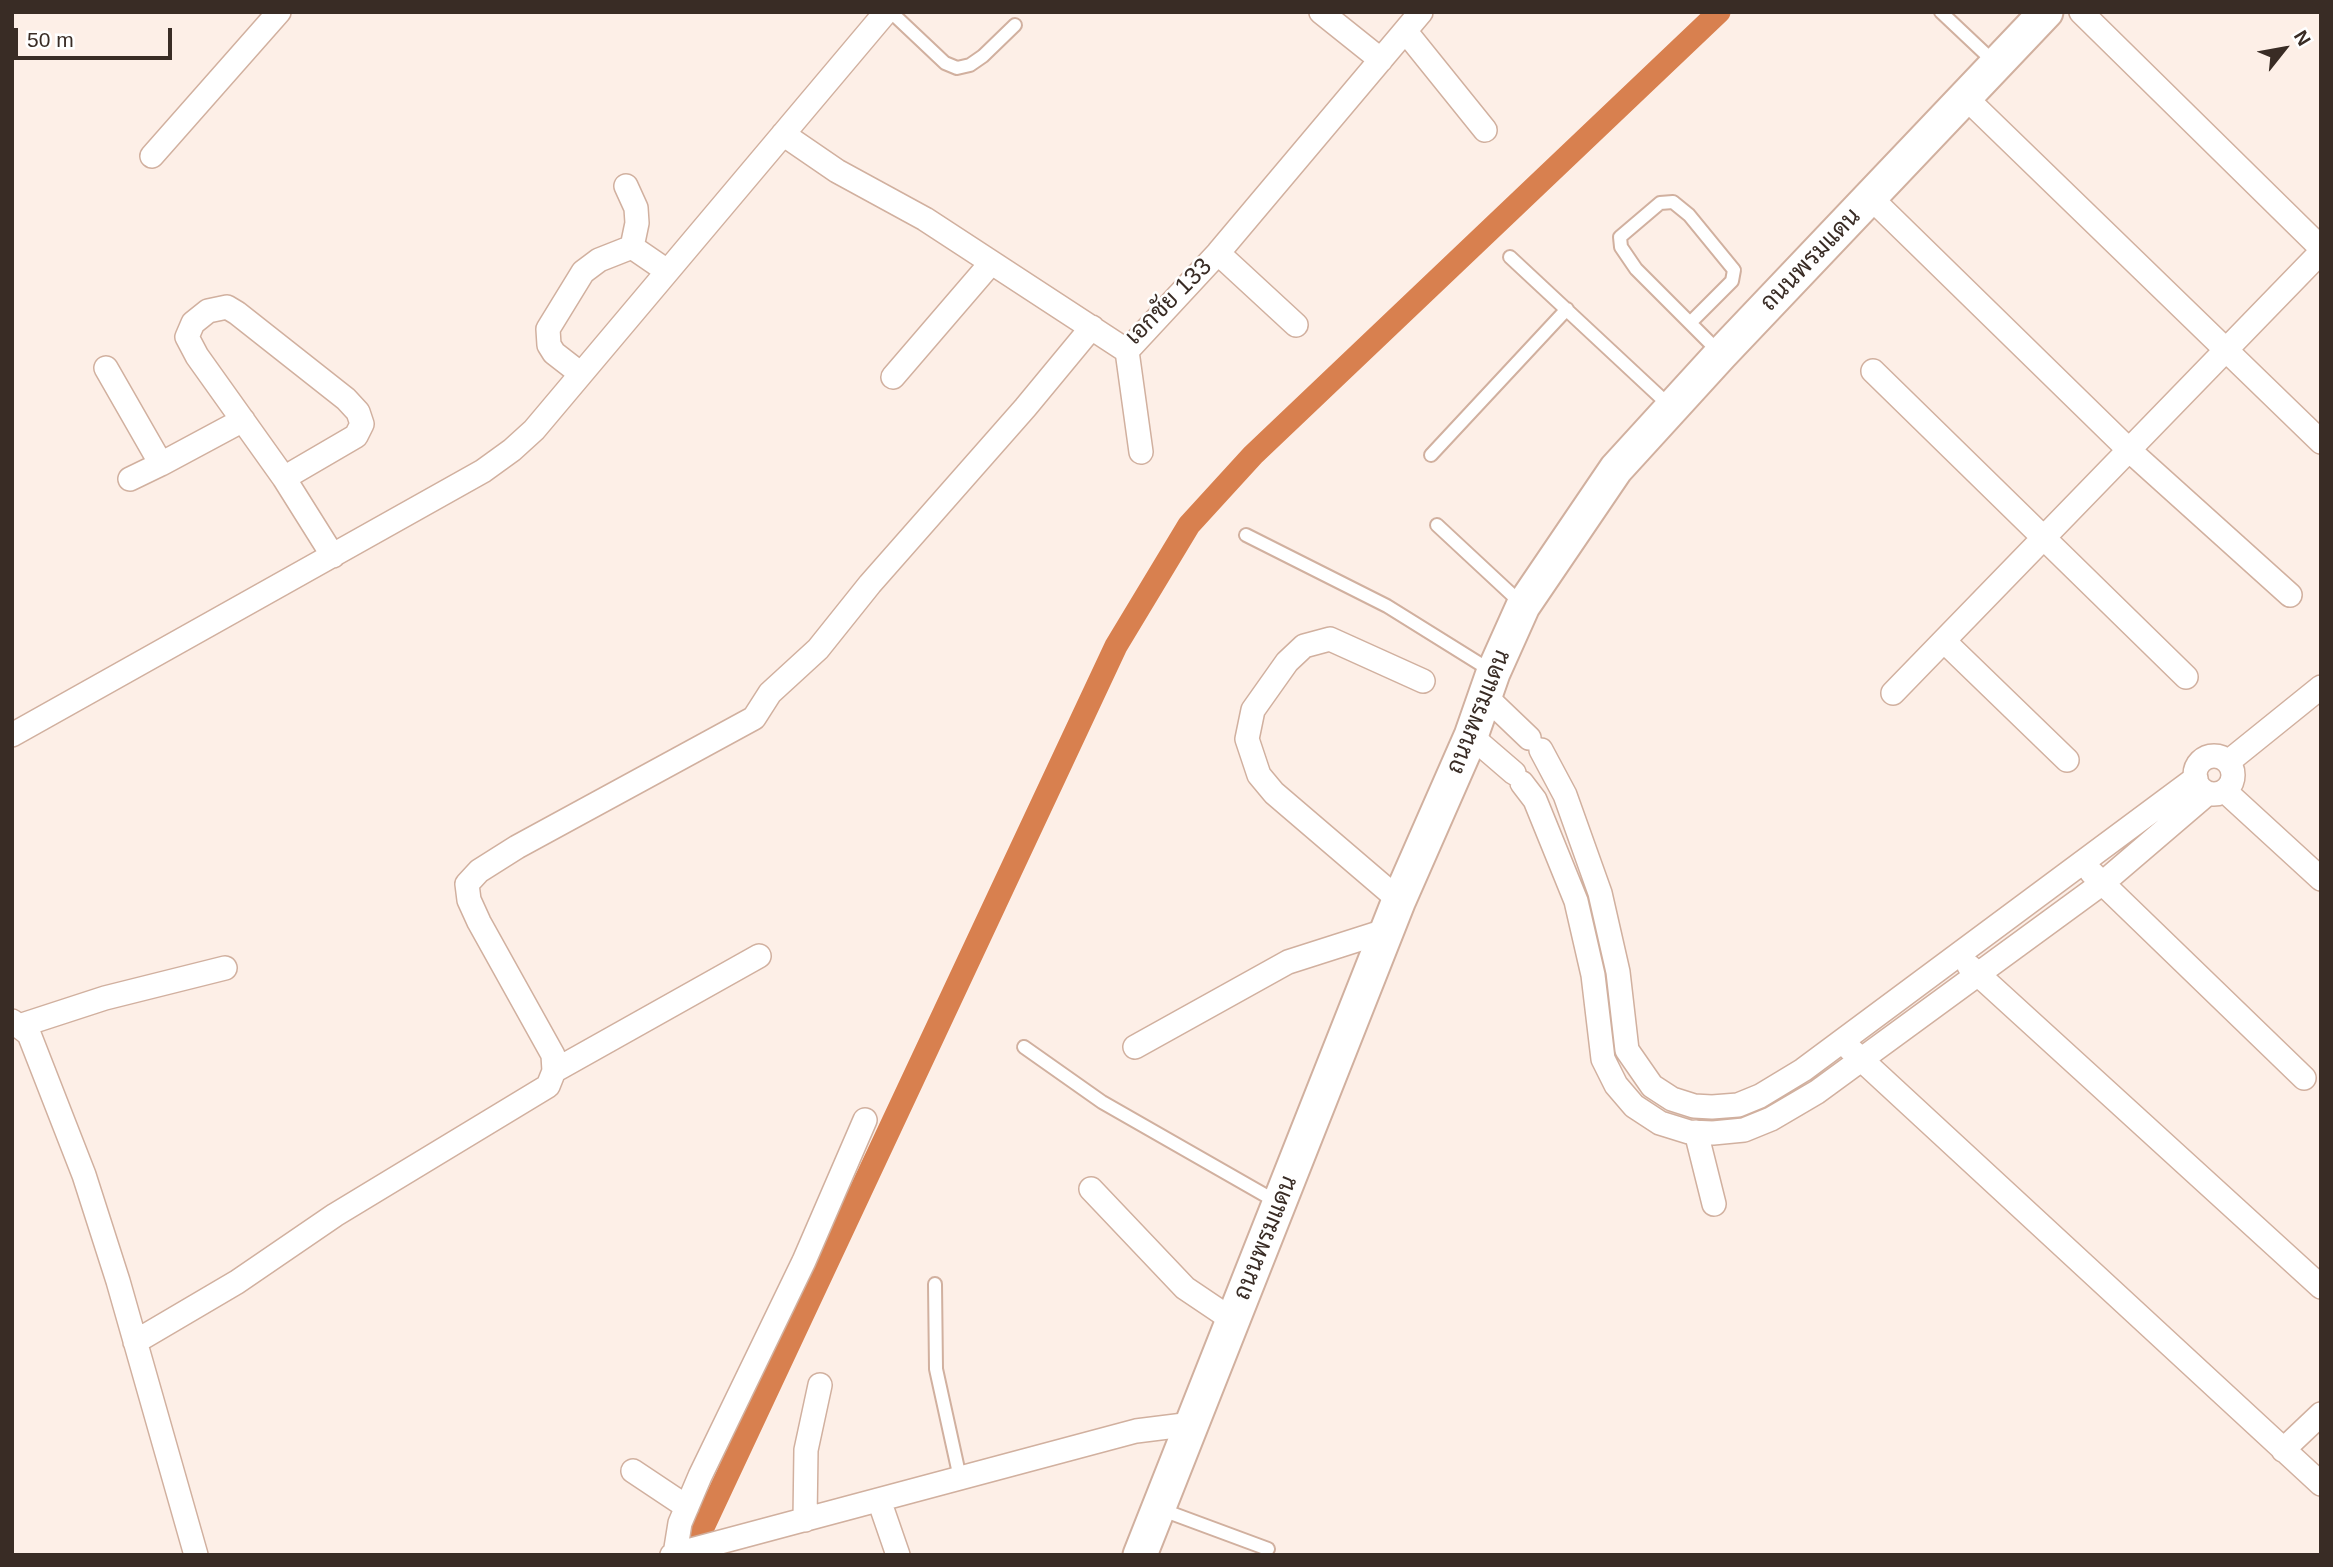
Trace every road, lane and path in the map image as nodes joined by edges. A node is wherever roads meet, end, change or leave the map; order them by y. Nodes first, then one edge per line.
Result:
1 (279, 12) edge
2 (889, 12) edge
3 (1321, 12) edge
4 (1421, 12) edge
5 (1941, 12) edge
6 (2046, 12) edge
7 (2081, 12) edge
8 (1015, 25) dead end
9 (1406, 32) junction
10 (1381, 60) junction
11 (1996, 65) junction
12 (1965, 97) junction
13 (1485, 130) dead end
14 (783, 134) junction
15 (152, 156) dead end
16 (626, 186) dead end
17 (1870, 197) junction
18 (632, 247) junction
19 (2321, 250) edge
20 (1218, 253) junction
21 (1510, 257) dead end
22 (991, 263) junction
23 (667, 271) junction
24 (1567, 309) junction
25 (1691, 322) junction
26 (1296, 325) dead end
27 (1092, 327) junction
28 (1127, 351) junction
29 (2225, 351) junction
30 (1720, 354) junction
31 (107, 368) dead end
32 (1873, 371) dead end
33 (581, 374) junction
34 (893, 377) dead end
35 (1672, 408) junction
36 (243, 420) junction
37 (2321, 442) edge
38 (2129, 450) junction
39 (1141, 452) dead end
40 (1431, 456) dead end
41 (161, 464) junction
42 (284, 478) junction
43 (130, 480) dead end
44 (1437, 525) dead end
45 (1245, 535) dead end
46 (2043, 538) junction
47 (333, 556) junction
48 (2290, 595) dead end
49 (1523, 606) junction
50 (1944, 641) junction
51 (2186, 677) dead end
52 (1423, 681) dead end
53 (1488, 684) junction
54 (2321, 687) edge
55 (1893, 693) dead end
56 (12, 735) edge
57 (1471, 736) junction
58 (1539, 750) junction
59 (2067, 760) dead end
60 (2228, 762) junction
61 (1521, 782) junction
62 (2209, 787) junction
63 (2082, 866) junction
64 (2321, 879) edge
65 (2105, 882) junction
66 (1394, 915) junction
67 (759, 956) dead end
68 (1958, 957) junction
69 (1616, 959) junction
70 (1591, 966) junction
71 (225, 968) dead end
72 (1978, 974) junction
73 (16, 1024) edge
74 (1842, 1041) junction
75 (1135, 1046) dead end
76 (1024, 1047) dead end
77 (1860, 1060) junction
78 (554, 1071) junction
79 (2304, 1078) dead end
80 (865, 1120) dead end
81 (1696, 1132) junction
82 (1091, 1189) dead end
83 (1280, 1203) junction
84 (1714, 1204) dead end
85 (935, 1284) dead end
86 (2321, 1287) edge
87 (1234, 1321) junction
88 (135, 1342) junction
89 (820, 1385) dead end
90 (2321, 1414) edge
91 (1192, 1424) junction
92 (2283, 1450) junction
93 (633, 1471) dead end
94 (960, 1478) junction
95 (2321, 1484) edge
96 (879, 1500) junction
97 (687, 1507) junction
98 (1158, 1508) junction
99 (804, 1520) junction
100 (1268, 1549) dead end
101 (678, 1553) edge
102 (196, 1555) edge
103 (898, 1555) edge
104 (1140, 1555) edge

1 - 15 street
2 - 8 lane
2 - 14 street
3 - 10 street
4 - 9 street, เอกชัย 133
5 - 11 lane
6 - 11 main road, ถนนพรมแดน
7 - 19 street
9 - 10 street, เอกชัย 133
9 - 13 street
10 - 20 street, เอกชัย 133
11 - 12 main road, ถนนพรมแดน
12 - 17 main road, ถนนพรมแดน
12 - 29 street
14 - 22 street, เอกชัย 133
14 - 23 street
16 - 18 street
17 - 30 main road, ถนนพรมแดน
17 - 38 street
18 - 23 street
18 - 33 street
19 - 29 street
20 - 26 street
20 - 28 street, เอกชัย 133
21 - 24 lane
22 - 27 street, เอกชัย 133
22 - 34 street
23 - 33 street
24 - 35 lane
24 - 40 lane
25 - 25 lane
25 - 30 lane
27 - 28 street, เอกชัย 133
27 - 78 street
28 - 39 street
29 - 37 street
29 - 38 street
30 - 35 main road, ถนนพรมแดน
31 - 41 street
32 - 46 street
33 - 47 street
35 - 49 main road, ถนนพรมแดน
36 - 41 street
36 - 42 street
36 - 42 street
38 - 46 street
38 - 48 street
41 - 43 street
42 - 47 street
44 - 49 lane
45 - 53 lane
46 - 50 street
46 - 51 street
47 - 56 street
49 - 53 main road, ถนนพรมแดน
50 - 55 street
50 - 59 street
52 - 66 street
53 - 57 main road, ถนนพรมแดน
53 - 58 street
54 - 60 street
57 - 61 street
57 - 66 main road, ถนนพรมแดน
58 - 61 street
58 - 69 street
60 - 62 street
60 - 62 street
61 - 70 street
62 - 63 street
62 - 64 street
62 - 65 street
63 - 65 street
63 - 68 street
65 - 72 street
65 - 79 street
66 - 75 street
66 - 83 main road, ถนนพรมแดน
67 - 78 street
68 - 72 street
68 - 74 street
69 - 70 street
69 - 74 street
70 - 81 street
71 - 73 street
72 - 77 street
72 - 86 street
73 - 88 street
74 - 77 street
76 - 83 lane
77 - 81 street
77 - 92 street
78 - 88 street
80 - 97 street
81 - 84 street
82 - 87 street
83 - 87 main road, ถนนพรมแดน
85 - 94 lane
87 - 91 main road, ถนนพรมแดน
88 - 102 street
89 - 99 street
90 - 92 street
91 - 94 street
91 - 98 main road, ถนนพรมแดน
92 - 95 street
93 - 97 street
94 - 96 street
96 - 99 street
96 - 103 street
97 - 101 street
98 - 100 lane
98 - 104 main road, ถนนพรมแดน
99 - 101 street

